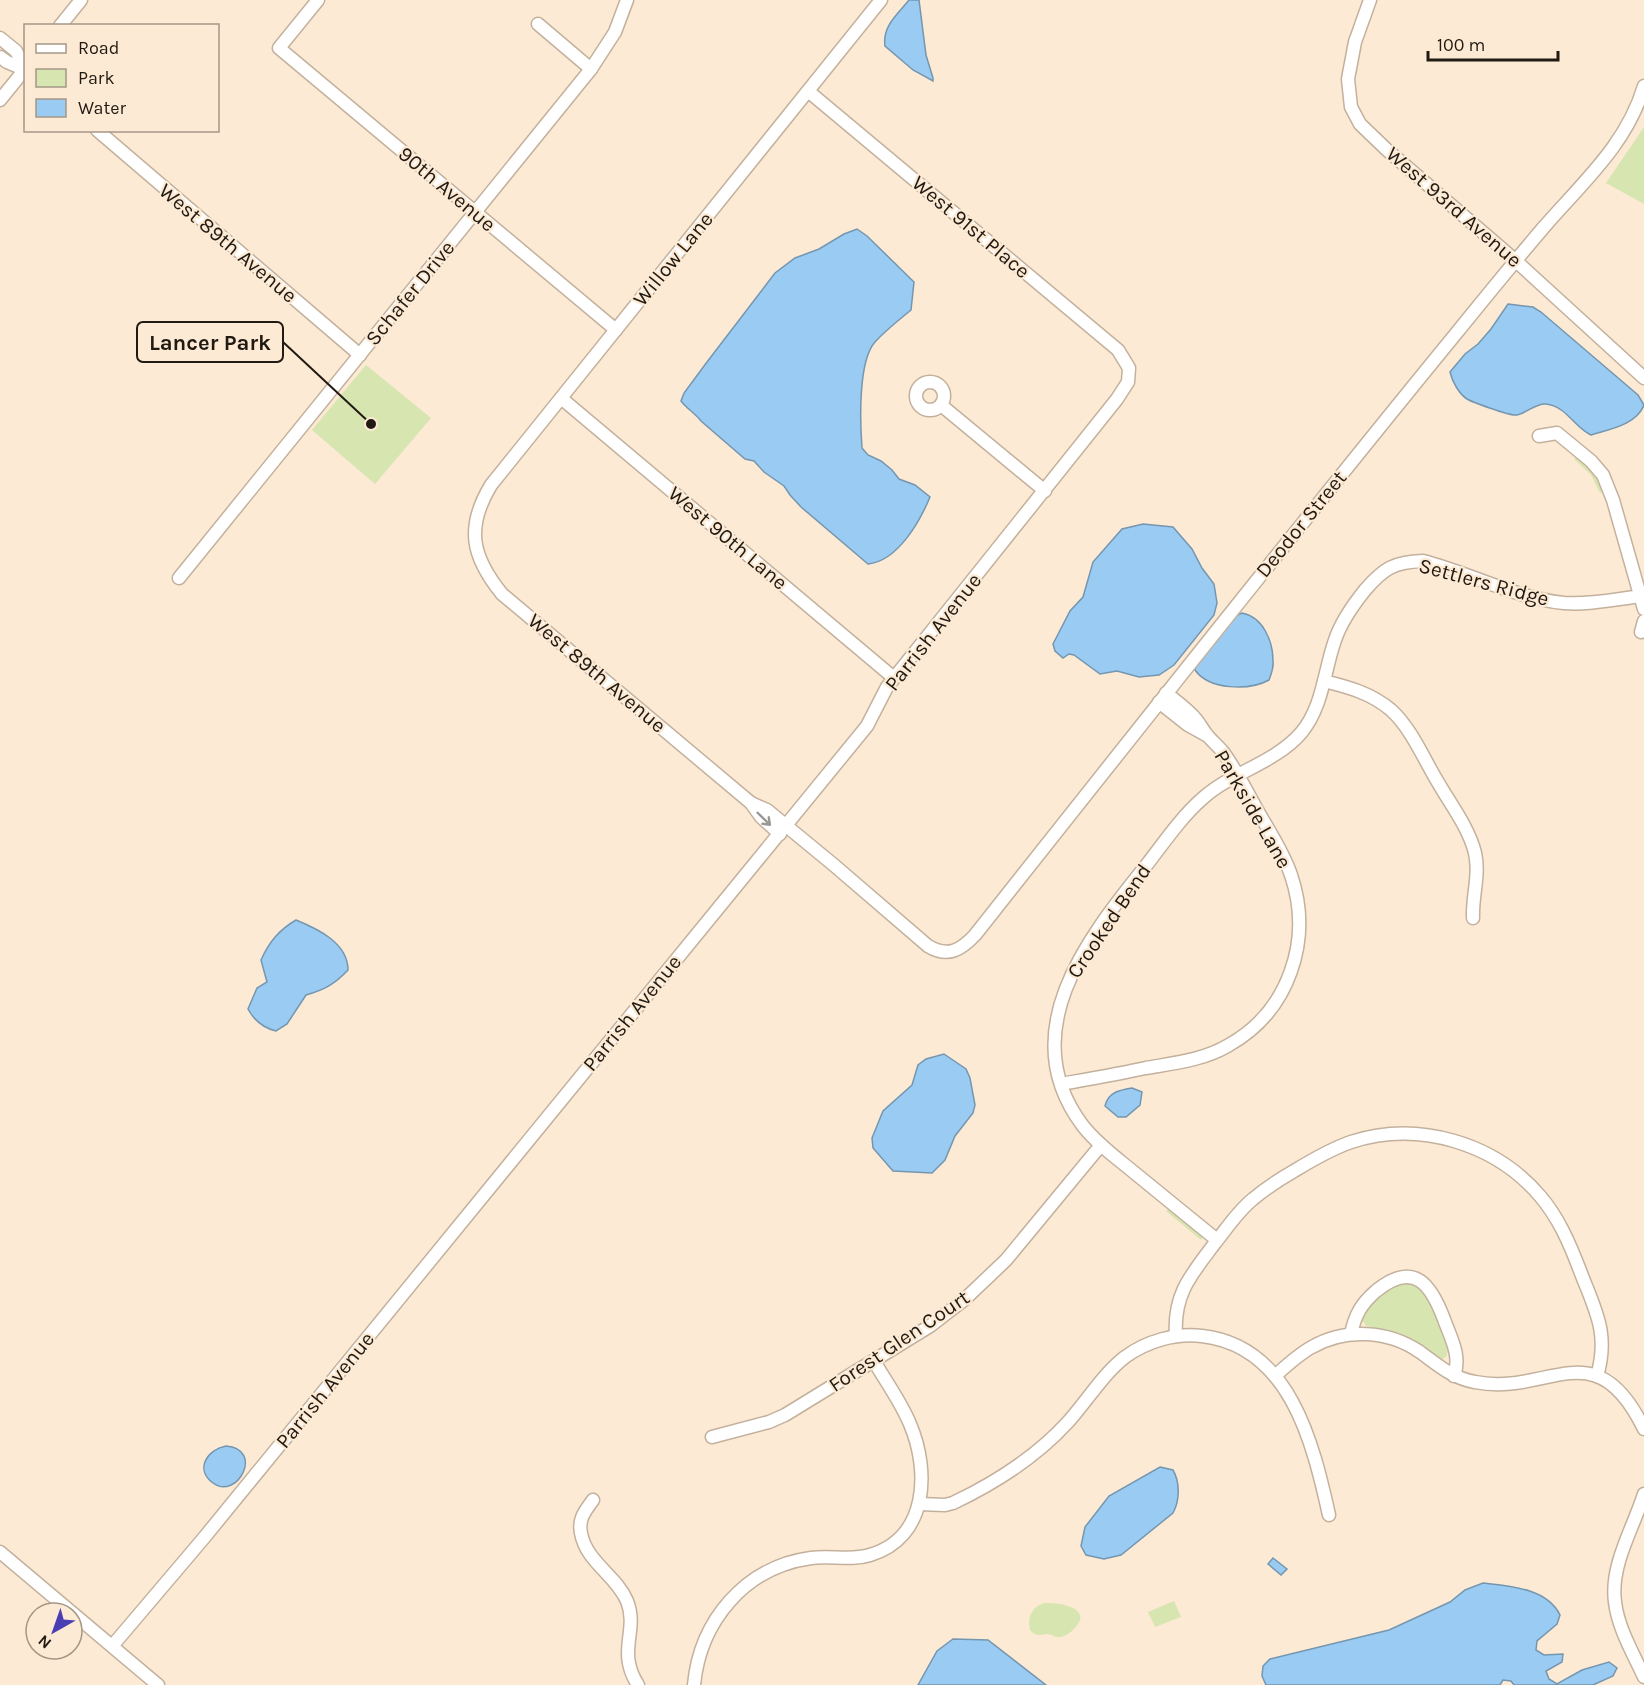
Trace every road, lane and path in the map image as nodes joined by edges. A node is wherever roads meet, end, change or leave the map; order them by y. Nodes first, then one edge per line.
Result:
1 (81, 0) edge
2 (318, 0) edge
3 (627, 0) edge
4 (881, 0) edge
5 (1370, 0) edge
6 (62, 24) edge
7 (538, 24) dead end
8 (0, 38) edge
9 (0, 57) edge
10 (24, 67) edge
11 (24, 69) edge
12 (591, 69) junction
13 (24, 70) edge
14 (1644, 87) edge
15 (808, 91) junction
16 (0, 100) edge
17 (99, 132) edge
18 (476, 213) junction
19 (1516, 261) junction
20 (616, 330) junction
21 (360, 355) junction
22 (1129, 368) joint
23 (1644, 378) edge
24 (561, 398) junction
25 (941, 405) dead end
26 (1539, 436) dead end
27 (1045, 490) junction
28 (475, 524) joint
29 (179, 578) dead end
30 (1642, 596) junction
31 (1644, 609) edge
32 (894, 678) junction
33 (1324, 681) junction
34 (1163, 698) junction
35 (1238, 775) junction
36 (783, 830) junction
37 (1473, 918) dead end
38 (947, 953) joint
39 (1061, 1084) junction
40 (1101, 1145) junction
41 (1217, 1240) junction
42 (1351, 1334) junction
43 (1176, 1336) junction
44 (873, 1361) junction
45 (1276, 1375) junction
46 (1454, 1376) junction
47 (1597, 1376) junction
48 (1644, 1428) edge
49 (712, 1437) dead end
50 (1644, 1494) edge
51 (593, 1500) dead end
52 (919, 1504) junction
53 (1329, 1515) dead end
54 (0, 1552) edge
55 (113, 1645) junction
56 (1644, 1677) edge
57 (158, 1685) edge
58 (638, 1685) edge
59 (694, 1685) edge

1 - 6 street
2 - 18 street, 90th Avenue
3 - 12 street, Schafer Drive
4 - 15 street, Willow Lane
5 - 19 street, West 93rd Avenue
7 - 12 street
8 - 10 street
9 - 11 street
12 - 18 street, Schafer Drive
13 - 16 street
14 - 19 street, Deodor Street
15 - 20 street, Willow Lane
15 - 22 street, West 91st Place
17 - 21 street, West 89th Avenue
18 - 20 street, 90th Avenue
18 - 21 street, Schafer Drive
19 - 23 street, West 93rd Avenue
19 - 34 street, Deodor Street
20 - 24 street, Willow Lane
21 - 29 street, Schafer Drive
22 - 27 street, Parrish Avenue
24 - 28 street, Willow Lane
24 - 32 street, West 90th Lane
25 - 27 street
26 - 30 street
27 - 32 street, Parrish Avenue
28 - 36 street, West 89th Avenue
30 - 31 street
30 - 33 street, Settlers Ridge
32 - 36 street, Parrish Avenue
33 - 35 street, Crooked Bend
33 - 37 street
34 - 35 street, Parkside Lane
34 - 38 street, Deodor Street
35 - 39 street, Crooked Bend
35 - 39 street, Parkside Lane
36 - 38 street, West 89th Avenue
36 - 55 street, Parrish Avenue
39 - 40 street, Crooked Bend
40 - 41 street, Crooked Bend
40 - 44 street, Forest Glen Court
41 - 43 street
41 - 47 street
42 - 45 street
42 - 46 street
42 - 46 street
43 - 45 street
43 - 52 street
44 - 49 street, Forest Glen Court
44 - 52 street
45 - 53 street
46 - 47 street
47 - 48 street
50 - 56 street
51 - 58 street
52 - 59 street
54 - 55 street
55 - 57 street

